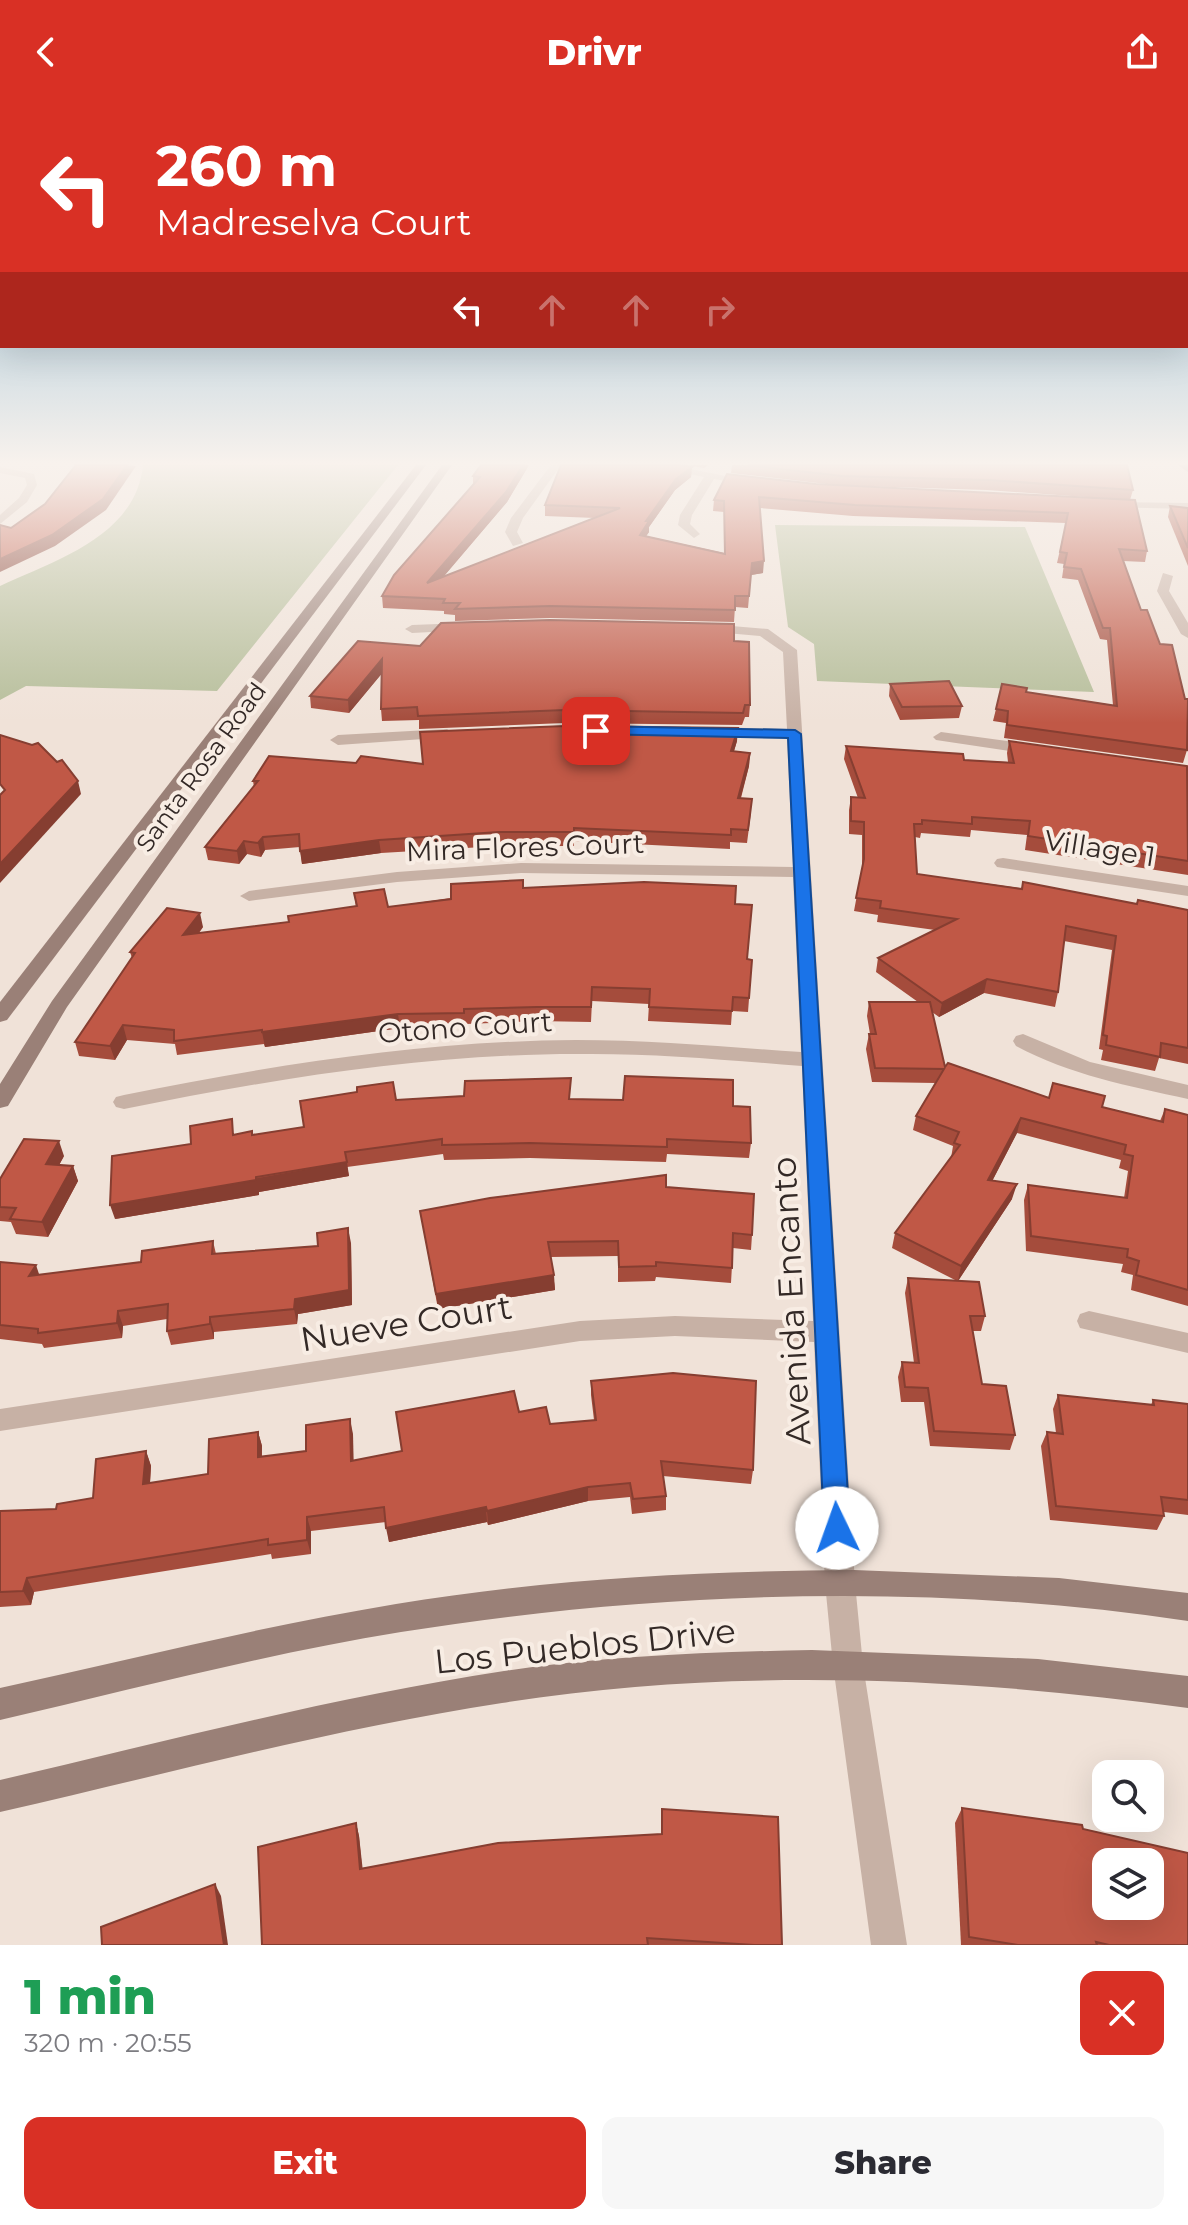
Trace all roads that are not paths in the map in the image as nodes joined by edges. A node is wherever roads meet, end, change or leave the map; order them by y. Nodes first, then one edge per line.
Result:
1 (355, 551) edge
2 (385, 551) edge
3 (1167, 576) dead end
4 (487, 626) edge
5 (687, 628) edge
6 (412, 629) dead end
7 (1188, 634) edge
8 (688, 732) edge
9 (461, 733) edge
10 (795, 734) junction
11 (941, 737) dead end
12 (338, 740) dead end
13 (1049, 752) edge
14 (1003, 863) dead end
15 (803, 872) junction
16 (1188, 891) edge
17 (249, 896) dead end
18 (0, 1016) edge
19 (1023, 1041) dead end
20 (813, 1060) junction
21 (1188, 1092) edge
22 (0, 1101) edge
23 (124, 1102) dead end
24 (1089, 1321) dead end
25 (825, 1332) junction
26 (1188, 1343) edge
27 (0, 1420) edge
28 (840, 1583) junction
29 (1188, 1607) edge
30 (848, 1665) junction
31 (1188, 1692) edge
32 (0, 1704) edge
33 (0, 1796) edge
34 (889, 1945) edge

1 - 18 main road, Santa Rosa Road
2 - 22 main road, Santa Rosa Road
3 - 7 street
4 - 6 street
5 - 10 street, Avenida Encanto
8 - 10 street
9 - 12 street
10 - 15 street, Avenida Encanto
11 - 13 street
14 - 16 street, Village 1
15 - 17 street, Mira Flores Court
15 - 20 street, Avenida Encanto
19 - 21 street
20 - 23 street, Otono Court
20 - 25 street, Avenida Encanto
24 - 26 street
25 - 27 street, Nueve Court
25 - 28 street, Avenida Encanto
28 - 29 main road, Los Pueblos Drive
28 - 30 street, Avenida Encanto
28 - 32 main road, Los Pueblos Drive
30 - 31 main road, Los Pueblos Drive
30 - 33 main road, Los Pueblos Drive
30 - 34 street, Avenida Encanto

